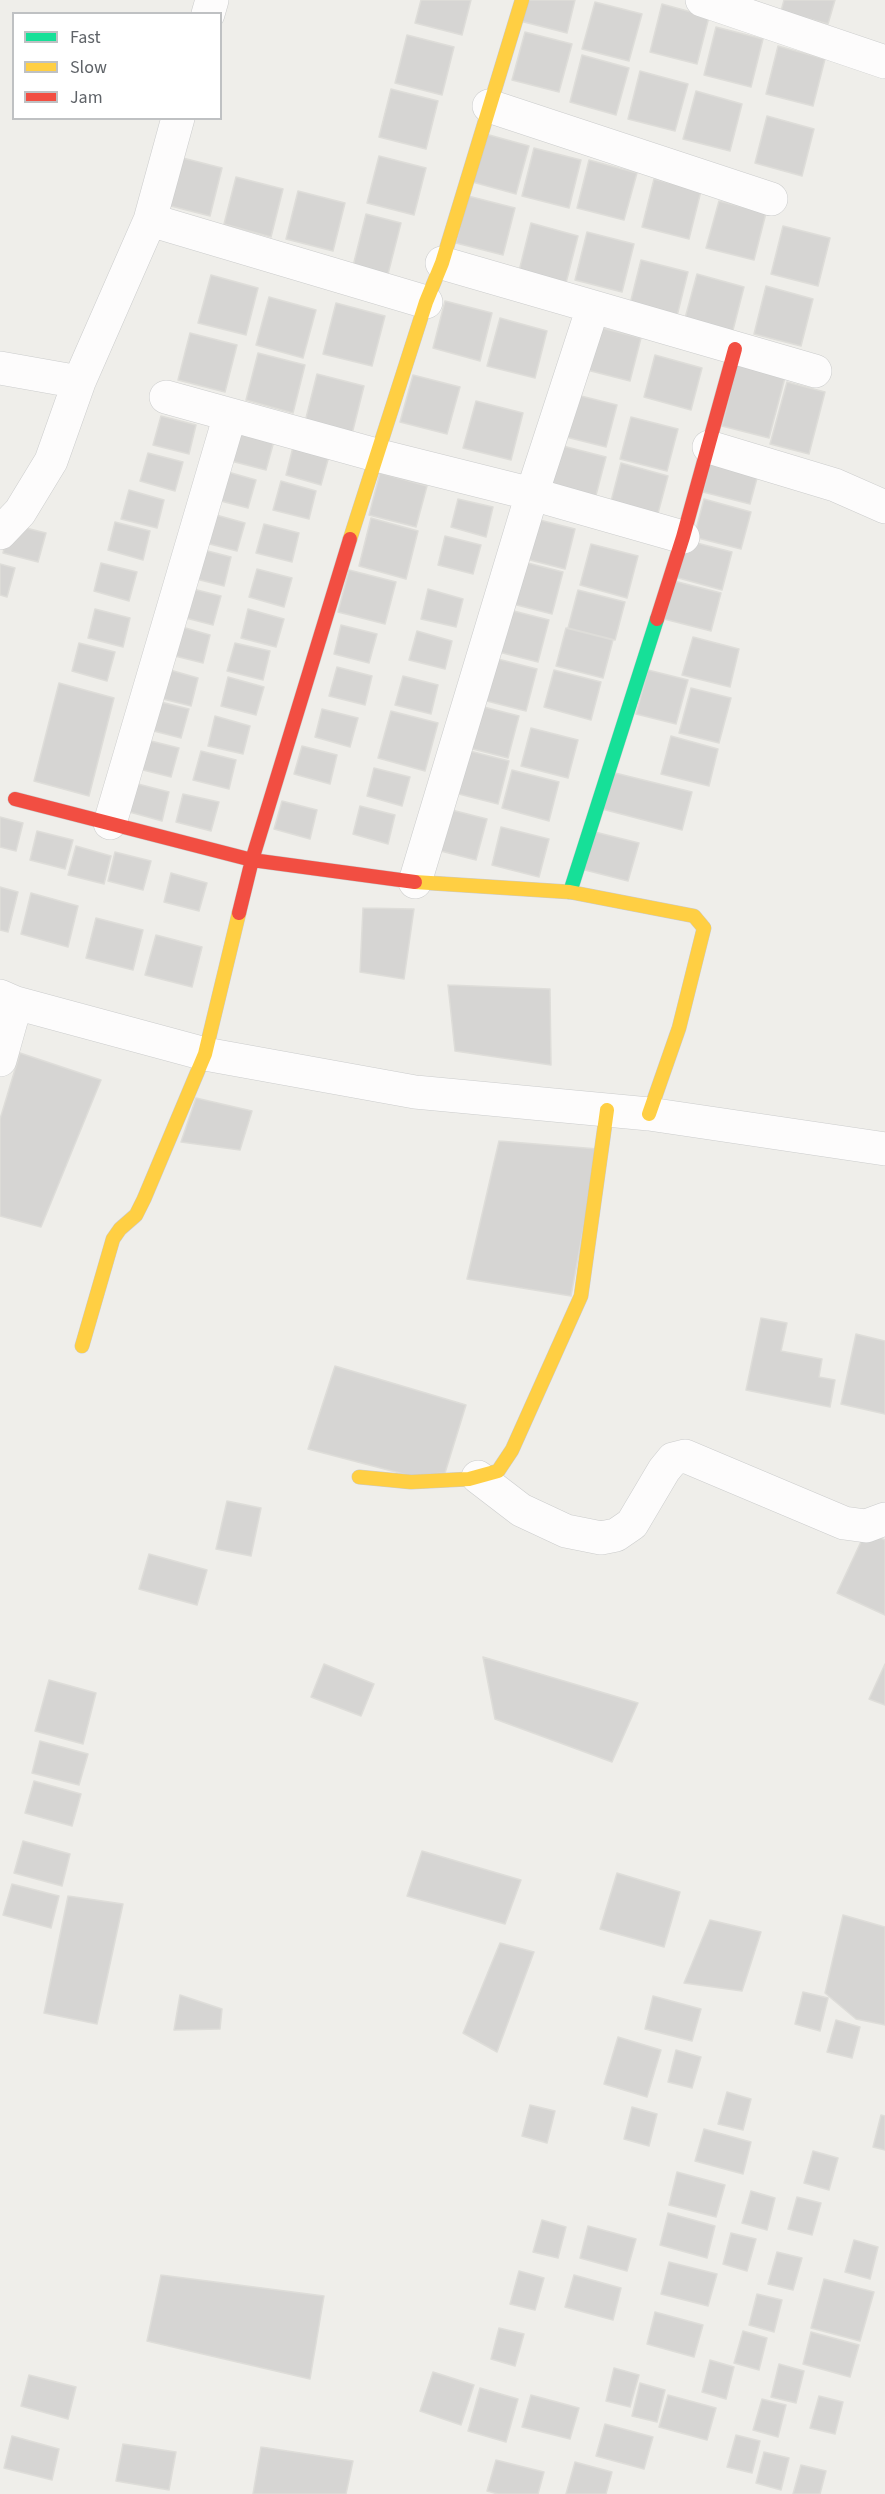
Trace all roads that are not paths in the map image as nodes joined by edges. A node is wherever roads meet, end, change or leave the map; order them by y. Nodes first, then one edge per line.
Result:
1 (522, 0) edge
2 (702, 0) edge
3 (885, 62) edge
4 (489, 106) junction
5 (177, 120) edge
6 (771, 199) dead end
7 (150, 220) junction
8 (442, 263) junction
9 (426, 302) junction
10 (593, 307) junction
11 (735, 350) junction
12 (0, 368) edge
13 (815, 371) dead end
14 (79, 382) junction
15 (166, 397) dead end
16 (230, 415) junction
17 (709, 447) junction
18 (376, 455) junction
19 (532, 494) junction
20 (885, 507) edge
21 (0, 533) edge
22 (683, 537) junction
23 (15, 799) dead end
24 (110, 823) junction
25 (252, 860) junction
26 (416, 882) junction
27 (570, 892) junction
28 (8, 1000) edge
29 (205, 1054) junction
30 (0, 1060) edge
31 (607, 1110) junction
32 (649, 1114) junction
33 (885, 1149) edge
34 (82, 1346) dead end
35 (478, 1477) junction
36 (359, 1478) dead end
37 (885, 1519) edge

1 - 4 street
2 - 3 street
4 - 6 street
4 - 8 street
5 - 7 street
7 - 9 street
7 - 14 street
8 - 9 street
8 - 10 street
9 - 18 street
10 - 11 street
10 - 19 street
11 - 13 street
11 - 17 street
12 - 14 street
14 - 21 street
15 - 16 street
16 - 18 street
16 - 24 street
17 - 20 street
17 - 22 street
18 - 19 street
18 - 25 street
19 - 22 street
19 - 26 street
22 - 27 street
23 - 24 street
24 - 25 street
25 - 26 street
25 - 29 street
26 - 27 street
27 - 32 street
28 - 29 street
28 - 30 street
29 - 31 street
29 - 34 street
31 - 32 street
31 - 35 street
32 - 33 street
35 - 36 street
35 - 37 street

